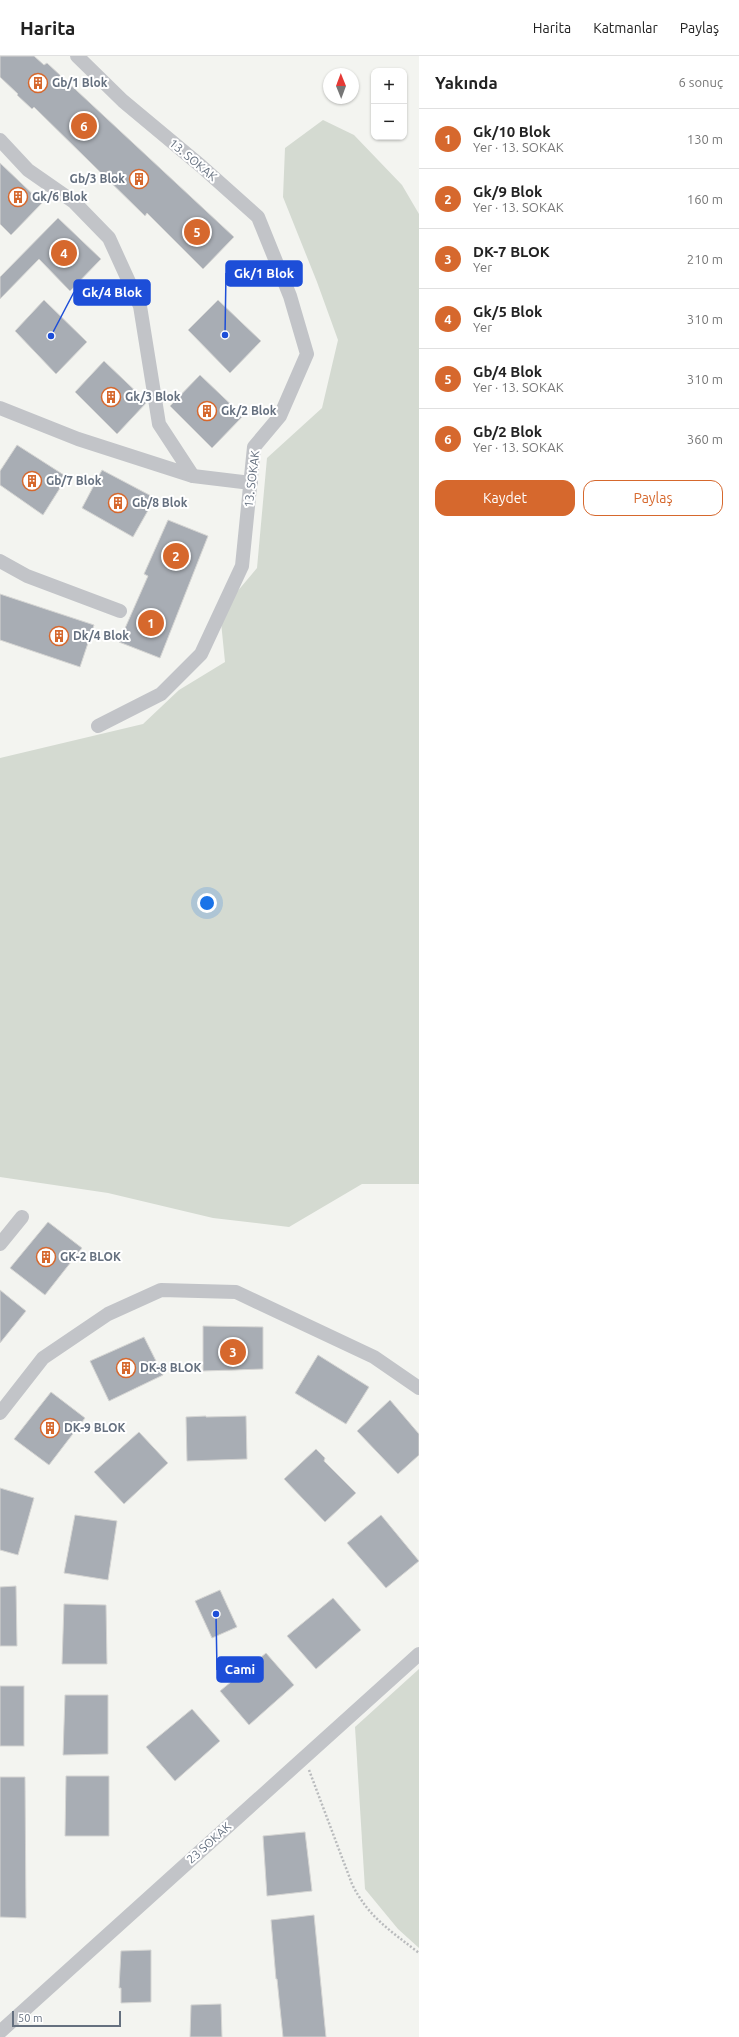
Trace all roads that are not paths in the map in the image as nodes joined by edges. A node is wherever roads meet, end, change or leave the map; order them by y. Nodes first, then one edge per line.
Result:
1 (77, 56) edge
2 (0, 140) edge
3 (0, 408) edge
4 (193, 476) junction
5 (251, 483) junction
6 (0, 561) edge
7 (120, 612) dead end
8 (98, 726) dead end
9 (22, 1217) dead end
10 (0, 1244) edge
11 (419, 1388) edge
12 (0, 1413) edge
13 (419, 1654) edge
14 (0, 2032) edge

1 - 5 street, 13. SOKAK
2 - 4 street
3 - 4 street
4 - 5 street
5 - 8 street, 13. SOKAK
6 - 7 street
9 - 10 street
11 - 12 street
13 - 14 street, 23 SOKAK

